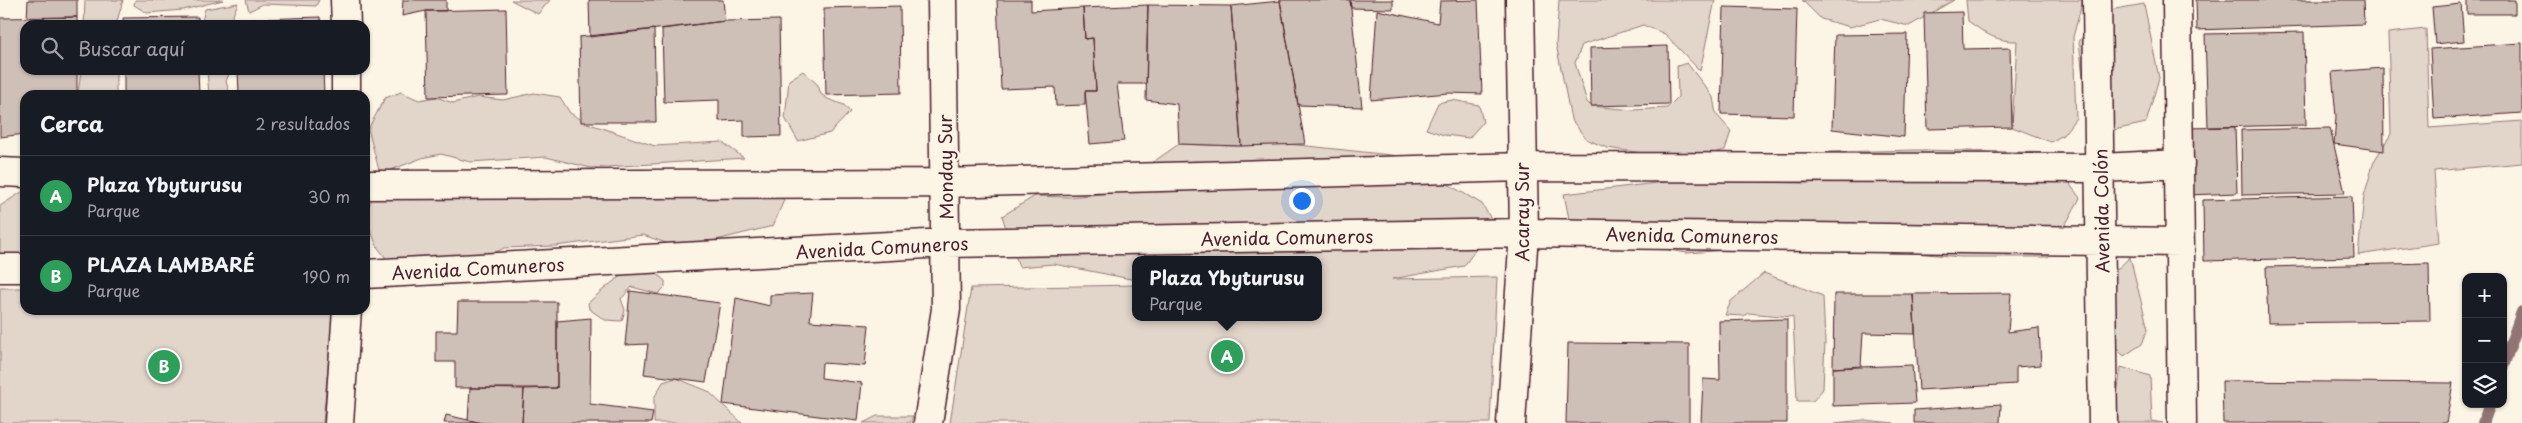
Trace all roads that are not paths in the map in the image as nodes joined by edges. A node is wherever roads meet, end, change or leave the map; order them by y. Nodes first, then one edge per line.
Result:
1 (345, 0) edge
2 (942, 0) edge
3 (1520, 0) edge
4 (2098, 0) edge
5 (2177, 0) edge
6 (346, 20) edge
7 (346, 75) edge
8 (346, 90) edge
9 (2180, 164) junction
10 (1522, 167) junction
11 (2101, 168) junction
12 (0, 172) edge
13 (20, 173) edge
14 (944, 183) junction
15 (370, 185) edge
16 (1524, 233) junction
17 (2102, 241) junction
18 (2180, 242) junction
19 (946, 243) junction
20 (0, 268) edge
21 (20, 268) edge
22 (370, 274) edge
23 (347, 315) edge
24 (339, 423) edge
25 (928, 423) edge
26 (1511, 423) edge
27 (2103, 423) edge
28 (2182, 423) edge

1 - 6 street
2 - 14 street, Monday Sur
3 - 10 street, Acaray Sur
4 - 11 street, Avenida Colón
5 - 9 street
7 - 8 street
9 - 11 street
9 - 18 street
10 - 11 street
10 - 14 street
10 - 16 street, Acaray Sur
11 - 17 street, Avenida Colón
12 - 13 street
14 - 15 street
14 - 19 street, Monday Sur
16 - 17 street, Avenida Comuneros
16 - 19 street, Avenida Comuneros
16 - 26 street, Acaray Sur
17 - 18 street, Avenida Comuneros
17 - 27 street, Avenida Colón
18 - 28 street
19 - 22 street, Avenida Comuneros
19 - 25 street, Monday Sur
20 - 21 street
23 - 24 street

